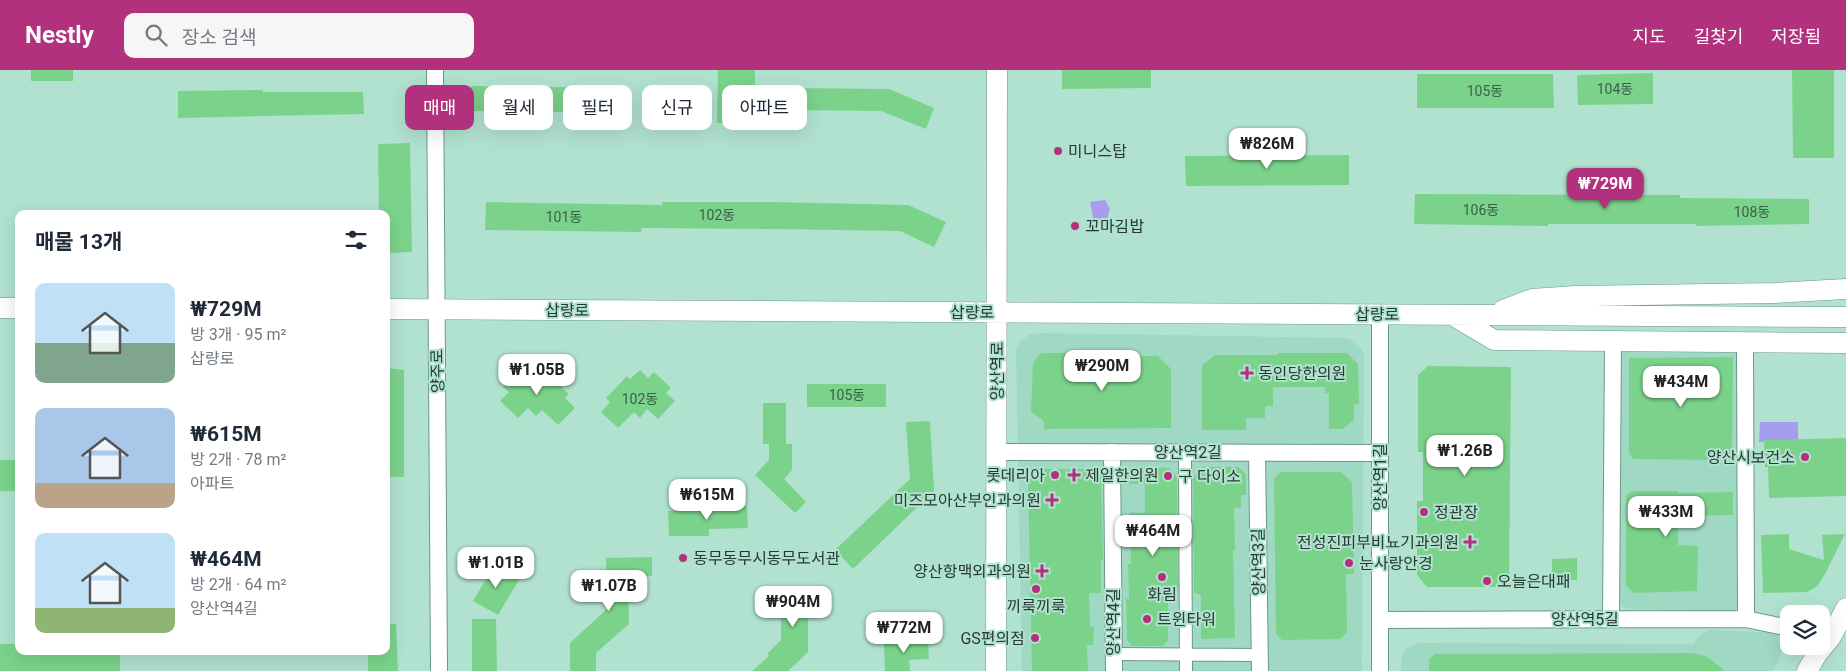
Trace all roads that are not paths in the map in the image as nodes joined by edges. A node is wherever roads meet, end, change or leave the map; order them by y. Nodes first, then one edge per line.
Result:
1 (434, 70) edge
2 (997, 70) edge
3 (1846, 289) edge
4 (0, 308) edge
5 (15, 308) edge
6 (390, 310) edge
7 (436, 310) junction
8 (997, 312) junction
9 (1380, 314) junction
10 (1450, 314) junction
11 (1489, 314) junction
12 (1846, 317) edge
13 (1613, 342) junction
14 (1745, 342) junction
15 (1846, 343) edge
16 (996, 452) junction
17 (1112, 452) junction
18 (1257, 452) junction
19 (1380, 453) junction
20 (1185, 462) dead end
21 (1846, 608) edge
22 (1611, 619) junction
23 (1746, 619) junction
24 (1380, 620) junction
25 (1780, 626) edge
26 (1830, 637) edge
27 (1114, 654) junction
28 (1186, 655) junction
29 (1816, 655) edge
30 (1260, 663) edge
31 (439, 671) edge
32 (996, 671) edge
33 (1114, 671) edge
34 (1186, 671) edge
35 (1380, 671) edge
36 (1807, 671) edge

1 - 7 street, 양주로
2 - 8 street, 양산역로
3 - 11 street
4 - 5 street
6 - 7 street, 삽량로
7 - 8 street, 삽량로
7 - 31 street, 양주로
8 - 9 street, 삽량로
8 - 16 street, 양산역로
9 - 10 street, 삽량로
9 - 19 street, 양산역1길
10 - 11 street, 삽량로
10 - 13 street
11 - 12 street, 삽량로
13 - 14 street
13 - 22 street
14 - 15 street
14 - 23 street
16 - 17 street, 양산역2길
16 - 32 street, 양산역로
17 - 18 street, 양산역2길
17 - 27 street, 양산역4길
18 - 19 street, 양산역2길
18 - 30 street, 양산역3길
19 - 24 street, 양산역1길
20 - 28 street
21 - 26 street
22 - 23 street, 양산역5길
22 - 24 street, 양산역5길
23 - 25 street, 양산역5길
24 - 35 street, 양산역1길
27 - 28 street
27 - 33 street, 양산역4길
28 - 30 street
28 - 34 street
29 - 36 street

